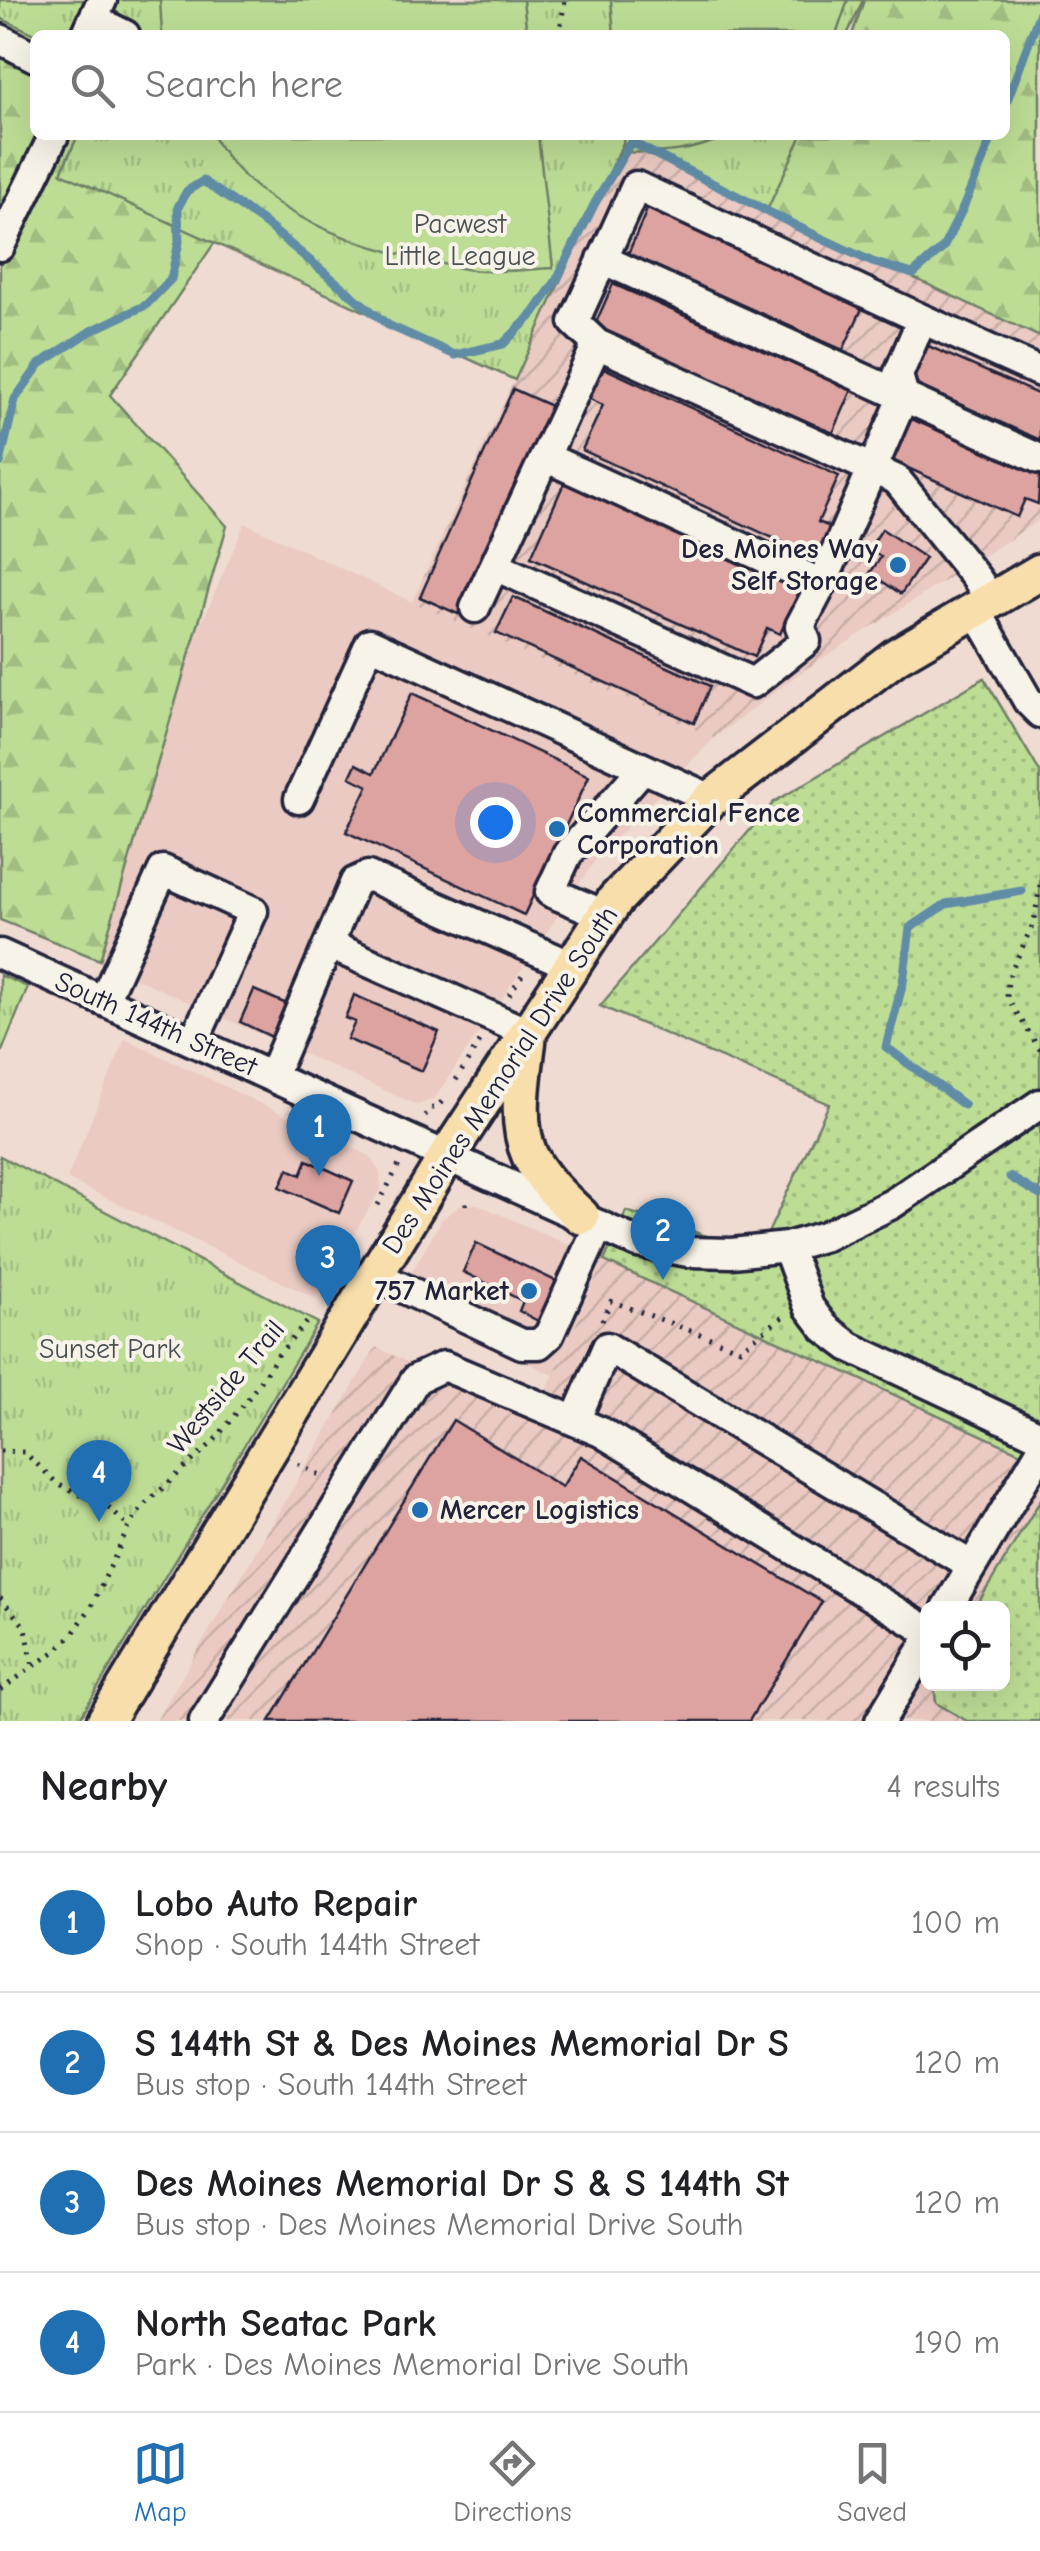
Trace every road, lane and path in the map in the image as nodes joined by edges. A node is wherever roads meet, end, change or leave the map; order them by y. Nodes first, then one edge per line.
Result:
1 (565, 0) edge
2 (560, 30) edge
3 (0, 39) edge
4 (30, 54) edge
5 (52, 140) edge
6 (0, 246) edge
7 (602, 259) junction
8 (922, 319) junction
9 (596, 344) junction
10 (1040, 372) edge
11 (904, 396) junction
12 (545, 457) junction
13 (1040, 459) edge
14 (873, 470) junction
15 (495, 566) junction
16 (1040, 572) edge
17 (822, 584) junction
18 (984, 605) junction
19 (475, 608) dead end
20 (1040, 713) edge
21 (642, 768) junction
22 (711, 799) junction
23 (299, 800) dead end
24 (1040, 884) edge
25 (605, 915) junction
26 (330, 945) junction
27 (0, 954) edge
28 (572, 966) junction
29 (104, 1000) junction
30 (528, 1032) junction
31 (194, 1041) junction
32 (1040, 1050) edge
33 (272, 1076) junction
34 (1040, 1104) edge
35 (448, 1156) junction
36 (390, 1184) dead end
37 (370, 1218) dead end
38 (590, 1220) junction
39 (787, 1246) junction
40 (375, 1275) junction
41 (790, 1311) dead end
42 (309, 1320) dead end
43 (598, 1333) dead end
44 (575, 1421) junction
45 (1040, 1436) edge
46 (0, 1452) edge
47 (1040, 1452) edge
48 (291, 1460) dead end
49 (330, 1463) dead end
50 (129, 1527) junction
51 (972, 1566) junction
52 (0, 1598) edge
53 (951, 1601) edge
54 (920, 1627) edge
55 (920, 1654) edge
56 (33, 1666) junction
57 (0, 1690) edge
58 (105, 1721) edge
59 (204, 1721) edge
60 (880, 1721) edge

1 - 2 path
3 - 4 street
5 - 6 street
7 - 8 street
7 - 9 street
7 - 11 street
8 - 10 street
8 - 11 street
9 - 12 street
9 - 14 street
11 - 13 street
11 - 14 street
12 - 15 street
12 - 17 street
14 - 17 street
14 - 18 street
15 - 17 street
15 - 19 street
16 - 18 main road, Des Moines Memorial Drive South
18 - 20 street
18 - 22 main road, Des Moines Memorial Drive South
21 - 22 street
21 - 23 street
21 - 25 street
22 - 25 main road, Des Moines Memorial Drive South
24 - 32 path
25 - 28 main road, Des Moines Memorial Drive South
26 - 28 street
26 - 30 street
26 - 33 street
27 - 29 street, South 144th Street
28 - 30 main road, Des Moines Memorial Drive South
29 - 31 street, South 144th Street
29 - 31 street
30 - 35 main road, Des Moines Memorial Drive South
30 - 38 main road
31 - 33 street, South 144th Street
33 - 35 street, South 144th Street
34 - 39 street, South 144th Street
35 - 38 street, South 144th Street
35 - 40 main road, Des Moines Memorial Drive South
36 - 37 path
38 - 39 street, South 144th Street
38 - 40 street
39 - 45 street
40 - 58 main road, Des Moines Memorial Drive South
41 - 43 path
42 - 50 path, Westside Trail
44 - 51 street
44 - 54 street
44 - 59 street
46 - 50 path
47 - 51 street
48 - 49 path
50 - 56 path, Westside Trail
51 - 53 street
52 - 56 path
55 - 60 street
56 - 57 path, Westside Trail

